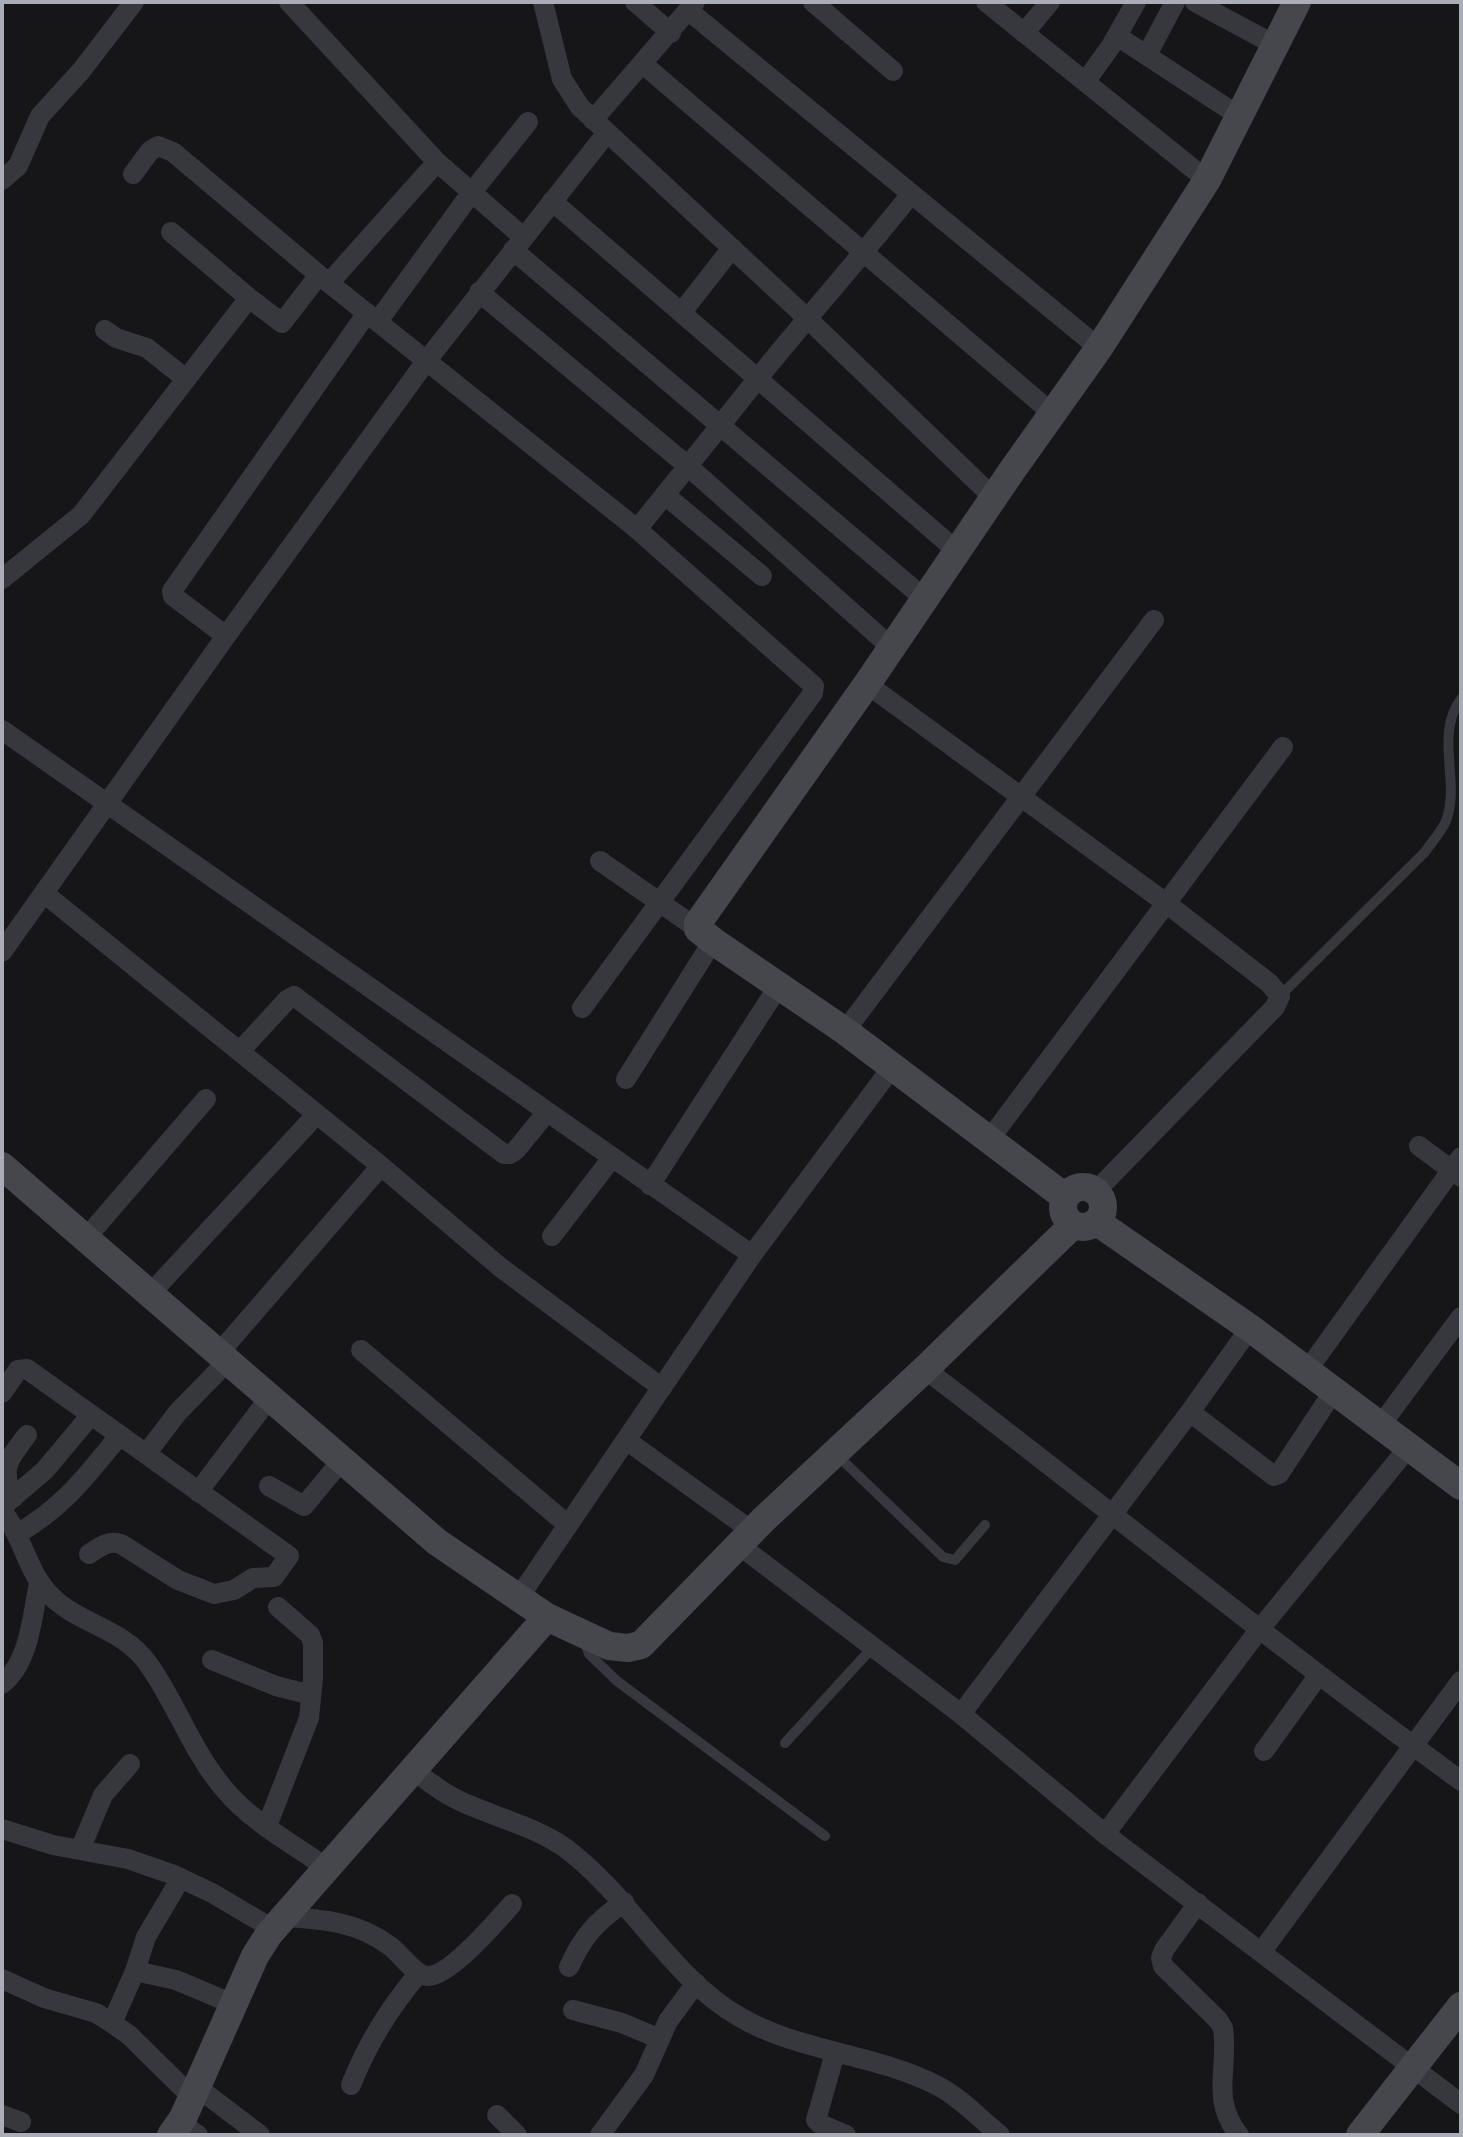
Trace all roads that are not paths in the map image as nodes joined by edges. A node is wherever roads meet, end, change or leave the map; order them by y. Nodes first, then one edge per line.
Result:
1 (289, 2) edge
2 (635, 2) edge
3 (813, 2) edge
4 (986, 2) edge
5 (1050, 2) edge
6 (1136, 2) edge
7 (1175, 2) edge
8 (1195, 2) edge
9 (1297, 2) edge
10 (548, 5) edge
11 (123, 6) edge
12 (692, 6) edge
13 (671, 33) junction
14 (1024, 33) junction
15 (1117, 36) junction
16 (1275, 45) junction
17 (1147, 55) junction
18 (644, 65) junction
19 (893, 71) dead end
20 (1085, 82) junction
21 (1239, 116) junction
22 (528, 122) dead end
23 (600, 127) junction
24 (437, 162) junction
25 (133, 174) dead end
26 (2, 180) edge
27 (1207, 180) junction
28 (472, 192) junction
29 (911, 194) junction
30 (552, 201) junction
31 (171, 232) dead end
32 (518, 243) junction
33 (732, 248) junction
34 (865, 253) junction
35 (324, 279) junction
36 (479, 292) junction
37 (249, 298) junction
38 (682, 312) junction
39 (372, 317) junction
40 (808, 319) junction
41 (105, 330) dead end
42 (1099, 348) junction
43 (427, 360) junction
44 (758, 378) junction
45 (186, 379) junction
46 (1052, 413) junction
47 (722, 426) junction
48 (689, 467) junction
49 (665, 495) junction
50 (994, 498) junction
51 (637, 529) junction
52 (957, 551) junction
53 (762, 576) dead end
54 (2, 579) edge
55 (925, 599) junction
56 (1154, 620) dead end
57 (226, 636) junction
58 (892, 648) junction
59 (867, 684) junction
60 (1461, 699) edge
61 (3, 732) edge
62 (1283, 747) dead end
63 (1019, 796) junction
64 (107, 802) junction
65 (600, 861) dead end
66 (45, 894) junction
67 (658, 902) junction
68 (1166, 903) junction
69 (706, 935) junction
70 (2, 952) edge
71 (778, 987) junction
72 (1280, 996) junction
73 (582, 1008) dead end
74 (845, 1031) junction
75 (240, 1051) junction
76 (893, 1066) junction
77 (626, 1079) dead end
78 (206, 1099) dead end
79 (547, 1112) junction
80 (317, 1114) junction
81 (989, 1140) junction
82 (1419, 1146) dead end
83 (612, 1158) junction
84 (381, 1166) junction
85 (1458, 1168) edge
86 (4, 1174) edge
87 (650, 1185) junction
88 (1096, 1191) junction
89 (1065, 1197) junction
90 (1085, 1223) junction
91 (552, 1236) dead end
92 (86, 1238) junction
93 (752, 1255) junction
94 (150, 1294) junction
95 (1461, 1317) edge
96 (1250, 1328) junction
97 (361, 1350) dead end
98 (224, 1357) junction
99 (925, 1369) junction
100 (1306, 1372) junction
101 (662, 1388) junction
102 (1333, 1392) junction
103 (2, 1393) edge
104 (270, 1397) junction
105 (1190, 1412) junction
106 (91, 1415) junction
107 (1380, 1426) junction
108 (27, 1435) dead end
109 (120, 1435) junction
110 (626, 1440) junction
111 (1408, 1448) junction
112 (835, 1453) junction
113 (146, 1454) junction
114 (342, 1460) junction
115 (1458, 1478) edge
116 (269, 1486) dead end
117 (198, 1492) junction
118 (6, 1505) edge
119 (1114, 1514) junction
120 (568, 1525) junction
121 (985, 1525) dead end
122 (17, 1534) junction
123 (746, 1538) junction
124 (89, 1554) dead end
125 (39, 1583) junction
126 (519, 1597) junction
127 (278, 1607) dead end
128 (547, 1617) junction
129 (1259, 1630) junction
130 (582, 1633) junction
131 (873, 1647) junction
132 (212, 1660) dead end
133 (1318, 1676) junction
134 (1461, 1681) edge
135 (2, 1684) edge
136 (311, 1695) junction
137 (961, 1714) junction
138 (785, 1743) dead end
139 (1412, 1746) junction
140 (1264, 1751) dead end
141 (130, 1764) dead end
142 (413, 1770) junction
143 (1461, 1781) edge
144 (267, 1826) junction
145 (2, 1829) edge
146 (1105, 1834) junction
147 (825, 1836) dead end
148 (80, 1850) junction
149 (327, 1868) junction
150 (181, 1878) junction
151 (624, 1902) junction
152 (1198, 1903) junction
153 (512, 1904) dead end
154 (279, 1923) junction
155 (1262, 1951) junction
156 (569, 1967) dead end
157 (135, 1971) junction
158 (419, 1973) junction
159 (2, 1979) edge
160 (696, 1983) junction
161 (233, 2004) junction
162 (1461, 2006) edge
163 (573, 2010) dead end
164 (112, 2023) junction
165 (660, 2039) junction
166 (835, 2053) junction
167 (1414, 2067) junction
168 (351, 2085) dead end
169 (1461, 2104) edge
170 (188, 2115) edge
171 (497, 2115) dead end
172 (811, 2127) edge
173 (260, 2135) edge
174 (517, 2135) edge
175 (600, 2135) edge
176 (846, 2135) edge
177 (1000, 2135) edge
178 (1239, 2135) edge
179 (1360, 2135) edge

1 - 24 street
2 - 13 street
3 - 19 street
4 - 14 street
5 - 14 street
6 - 15 street
7 - 17 street
8 - 16 street
9 - 16 street
10 - 23 street
11 - 26 street
12 - 13 street
12 - 29 street
13 - 18 street
14 - 20 street
15 - 17 street
15 - 20 street
16 - 21 street
17 - 21 street
18 - 23 street
18 - 34 street
20 - 27 street
21 - 27 street
22 - 28 street
23 - 30 street
23 - 33 street
24 - 28 street
24 - 35 street
25 - 35 street
27 - 42 street
28 - 32 street
28 - 39 street
29 - 34 street
29 - 42 street
30 - 32 street
30 - 38 street
31 - 37 street
32 - 36 street
32 - 47 street
33 - 38 street
33 - 40 street
34 - 40 street
34 - 46 street
35 - 37 street
35 - 39 street
36 - 43 street
36 - 48 street
37 - 45 street
38 - 44 street
39 - 43 street
39 - 57 street
40 - 44 street
40 - 50 street
41 - 45 street
42 - 46 street
43 - 51 street
43 - 57 street
44 - 47 street
44 - 52 street
45 - 54 street
46 - 50 street
47 - 48 street
47 - 55 street
48 - 49 street
48 - 58 street
49 - 51 street
49 - 53 street
50 - 52 street
51 - 67 street
52 - 55 street
55 - 58 street
56 - 63 street
57 - 64 street
58 - 59 street
59 - 63 street
59 - 69 street
60 - 72 lane
61 - 64 street
62 - 68 street
63 - 68 street
63 - 74 street
64 - 66 street
64 - 79 street
65 - 67 street
66 - 70 street
66 - 75 street
67 - 69 street
67 - 73 street
68 - 72 street
68 - 81 street
69 - 71 street
69 - 77 street
71 - 74 street
71 - 87 street
72 - 88 street
74 - 76 street
75 - 79 street
75 - 80 street
76 - 81 street
76 - 93 street
78 - 92 street
79 - 83 street
80 - 84 street
80 - 94 street
81 - 89 street
82 - 85 street
83 - 87 street
83 - 91 street
84 - 98 street
84 - 101 street
85 - 100 street
86 - 92 street
87 - 93 street
88 - 89 street
88 - 90 street
89 - 90 street
90 - 96 street
90 - 99 street
92 - 94 street
93 - 101 street
94 - 98 street
95 - 107 street
96 - 100 street
96 - 105 street
97 - 120 street
98 - 104 street
98 - 113 street
99 - 112 street
99 - 119 street
100 - 102 street
101 - 110 street
102 - 105 street
102 - 107 street
103 - 106 street
104 - 114 street
104 - 117 street
105 - 119 street
106 - 109 street
106 - 118 street
107 - 111 street
108 - 118 street
109 - 113 street
109 - 122 street
110 - 120 street
110 - 123 street
111 - 115 street
111 - 129 street
112 - 121 lane
112 - 123 street
113 - 117 street
114 - 116 street
114 - 126 street
117 - 124 street
118 - 122 street
119 - 129 street
119 - 137 street
120 - 126 street
122 - 125 street
123 - 130 street
123 - 131 street
125 - 135 street
125 - 144 street
126 - 128 street
127 - 136 street
128 - 130 street
128 - 142 street
129 - 133 street
129 - 146 street
130 - 147 lane
131 - 137 street
131 - 138 lane
132 - 136 street
133 - 139 street
133 - 140 street
134 - 139 street
136 - 144 street
137 - 146 street
139 - 143 street
139 - 155 street
141 - 148 street
142 - 149 street
142 - 151 street
144 - 149 street
145 - 148 street
146 - 152 street
148 - 150 street
149 - 154 street
150 - 154 street
150 - 157 street
151 - 156 street
151 - 160 street
152 - 155 street
152 - 178 street
153 - 158 street
154 - 158 street
154 - 161 street
155 - 167 street
157 - 161 street
157 - 164 street
158 - 168 street
159 - 164 street
160 - 165 street
160 - 166 street
161 - 170 street
162 - 167 street
163 - 165 street
164 - 170 street
165 - 175 street
166 - 172 street
166 - 177 street
167 - 169 street
167 - 179 street
170 - 173 street
171 - 174 street
172 - 176 street

